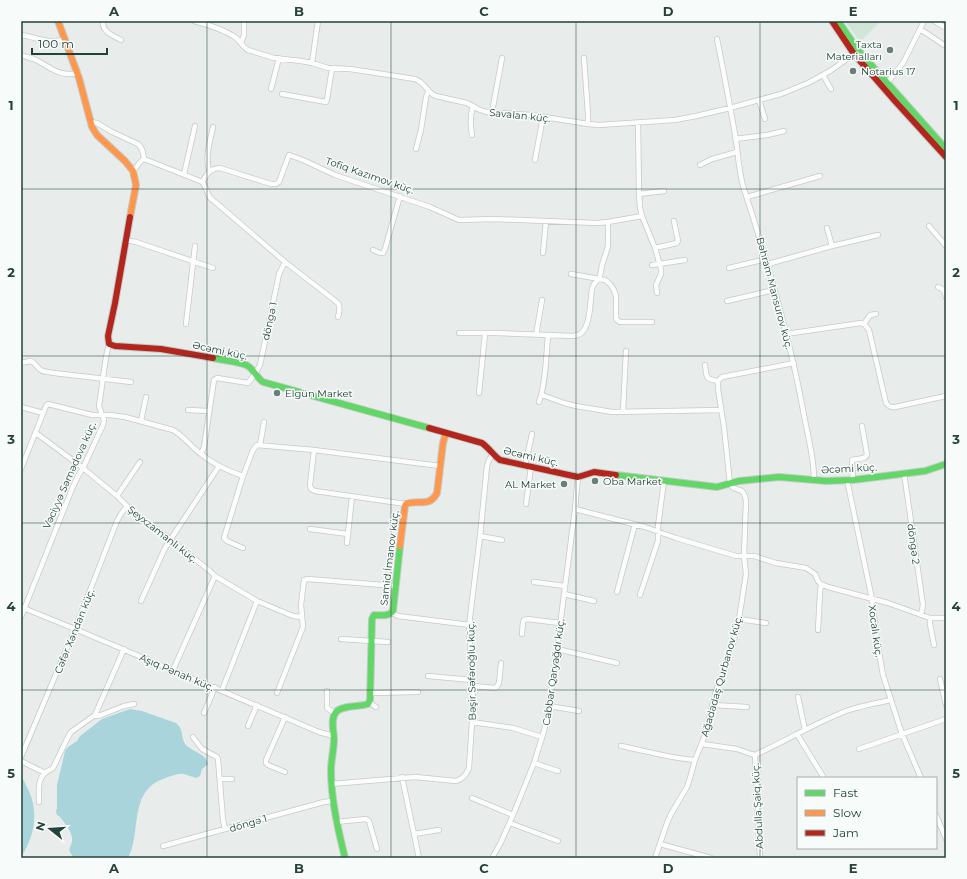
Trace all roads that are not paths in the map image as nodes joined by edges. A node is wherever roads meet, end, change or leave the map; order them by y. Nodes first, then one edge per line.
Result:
1 (58, 21) edge
2 (103, 21) edge
3 (196, 21) edge
4 (244, 21) edge
5 (318, 21) edge
6 (832, 21) edge
7 (838, 21) edge
8 (924, 21) edge
9 (934, 21) edge
10 (946, 28) edge
11 (920, 29) junction
12 (21, 35) edge
13 (64, 39) junction
14 (717, 39) dead end
15 (121, 40) dead end
16 (241, 43) junction
17 (944, 45) dead end
18 (854, 54) junction
19 (21, 55) edge
20 (279, 58) junction
21 (502, 58) dead end
22 (584, 58) dead end
23 (312, 63) junction
24 (332, 69) junction
25 (78, 73) junction
26 (823, 76) junction
27 (887, 83) junction
28 (271, 89) dead end
29 (831, 89) dead end
30 (428, 92) junction
31 (282, 94) dead end
32 (759, 100) junction
33 (473, 106) junction
34 (730, 108) junction
35 (492, 112) junction
36 (543, 116) junction
37 (765, 119) dead end
38 (90, 122) junction
39 (638, 123) junction
40 (588, 124) junction
41 (195, 126) dead end
42 (213, 127) dead end
43 (784, 131) dead end
44 (472, 135) dead end
45 (735, 139) junction
46 (416, 149) dead end
47 (946, 149) edge
48 (738, 152) junction
49 (946, 157) edge
50 (144, 160) junction
51 (535, 160) dead end
52 (700, 164) dead end
53 (132, 171) junction
54 (209, 171) junction
55 (184, 174) junction
56 (820, 176) dead end
57 (202, 182) junction
58 (664, 191) dead end
59 (639, 194) junction
60 (400, 196) junction
61 (747, 197) junction
62 (642, 216) junction
63 (546, 222) junction
64 (608, 222) junction
65 (674, 222) dead end
66 (929, 226) dead end
67 (827, 228) dead end
68 (878, 235) dead end
69 (126, 240) junction
70 (195, 246) dead end
71 (832, 246) junction
72 (946, 246) edge
73 (655, 248) junction
74 (372, 250) dead end
75 (543, 253) dead end
76 (685, 260) dead end
77 (193, 261) junction
78 (285, 262) junction
79 (767, 262) junction
80 (660, 263) junction
81 (652, 265) dead end
82 (213, 268) dead end
83 (729, 268) dead end
84 (571, 274) dead end
85 (599, 279) junction
86 (938, 287) dead end
87 (774, 290) junction
88 (657, 293) dead end
89 (946, 298) edge
90 (542, 300) dead end
91 (727, 301) dead end
92 (876, 314) dead end
93 (338, 317) dead end
94 (652, 322) dead end
95 (186, 324) dead end
96 (864, 324) junction
97 (459, 333) dead end
98 (485, 334) junction
99 (786, 334) junction
100 (536, 335) junction
101 (548, 336) junction
102 (109, 344) junction
103 (626, 351) dead end
104 (21, 363) edge
105 (794, 363) junction
106 (705, 365) dead end
107 (255, 374) junction
108 (103, 379) junction
109 (718, 381) junction
110 (131, 382) dead end
111 (479, 393) dead end
112 (542, 395) junction
113 (946, 396) edge
114 (146, 397) dead end
115 (539, 402) dead end
116 (21, 407) edge
117 (188, 410) dead end
118 (722, 410) junction
119 (209, 411) junction
120 (622, 412) junction
121 (43, 413) junction
122 (103, 416) junction
123 (141, 421) junction
124 (264, 422) dead end
125 (862, 426) dead end
126 (36, 433) junction
127 (446, 433) junction
128 (532, 434) dead end
129 (260, 445) junction
130 (314, 450) junction
131 (201, 454) junction
132 (493, 454) junction
133 (140, 462) dead end
134 (946, 464) edge
135 (219, 466) junction
136 (440, 466) junction
137 (528, 466) junction
138 (83, 468) junction
139 (21, 469) edge
140 (904, 474) junction
141 (243, 476) junction
142 (578, 476) junction
143 (814, 479) junction
144 (850, 480) junction
145 (664, 481) junction
146 (730, 484) junction
147 (117, 496) junction
148 (352, 496) junction
149 (406, 504) junction
150 (526, 504) dead end
151 (126, 506) junction
152 (575, 509) junction
153 (635, 524) junction
154 (310, 529) dead end
155 (658, 531) junction
156 (348, 534) junction
157 (480, 536) junction
158 (170, 539) junction
159 (502, 540) dead end
160 (347, 543) dead end
161 (243, 548) dead end
162 (744, 556) junction
163 (215, 576) junction
164 (534, 582) dead end
165 (822, 584) junction
166 (396, 586) junction
167 (565, 586) junction
168 (617, 592) dead end
169 (564, 594) junction
170 (640, 595) dead end
171 (872, 599) junction
172 (141, 601) dead end
173 (257, 601) junction
174 (594, 601) dead end
175 (23, 608) edge
176 (392, 613) junction
177 (921, 615) junction
178 (21, 617) edge
179 (302, 617) junction
180 (930, 618) junction
181 (946, 618) edge
182 (739, 619) junction
183 (766, 622) dead end
184 (560, 623) junction
185 (470, 625) junction
186 (76, 629) junction
187 (818, 630) dead end
188 (522, 634) dead end
189 (341, 640) dead end
190 (372, 641) junction
191 (388, 642) dead end
192 (934, 646) dead end
193 (557, 649) junction
194 (124, 650) junction
195 (501, 663) dead end
196 (617, 663) dead end
197 (174, 670) junction
198 (428, 676) dead end
199 (940, 679) dead end
200 (472, 680) junction
201 (473, 686) junction
202 (215, 687) junction
203 (222, 690) junction
204 (327, 691) dead end
205 (418, 692) dead end
206 (277, 693) dead end
207 (371, 693) junction
208 (798, 697) dead end
209 (890, 700) junction
210 (369, 702) junction
211 (134, 704) dead end
212 (257, 705) junction
213 (713, 705) junction
214 (946, 705) edge
215 (549, 706) junction
216 (376, 707) dead end
217 (747, 708) dead end
218 (579, 711) dead end
219 (204, 713) dead end
220 (335, 713) junction
221 (95, 715) junction
222 (285, 717) junction
223 (946, 719) edge
224 (472, 722) junction
225 (248, 726) dead end
226 (805, 730) junction
227 (797, 734) junction
228 (902, 734) junction
229 (193, 736) dead end
230 (334, 736) junction
231 (542, 737) junction
232 (702, 744) junction
233 (621, 746) dead end
234 (859, 749) dead end
235 (755, 755) junction
236 (21, 757) edge
237 (695, 760) junction
238 (21, 761) edge
239 (534, 763) junction
240 (558, 771) dead end
241 (285, 772) dead end
242 (45, 773) junction
243 (402, 777) junction
244 (823, 777) edge
245 (921, 777) edge
246 (232, 779) dead end
247 (220, 780) junction
248 (331, 784) junction
249 (472, 798) dead end
250 (332, 801) junction
251 (39, 802) dead end
252 (513, 815) junction
253 (937, 817) edge
254 (336, 822) junction
255 (510, 823) junction
256 (225, 829) junction
257 (439, 830) dead end
258 (414, 834) junction
259 (946, 839) edge
260 (558, 841) dead end
261 (660, 844) junction
262 (163, 846) dead end
263 (377, 849) dead end
264 (345, 858) edge
265 (419, 858) edge
266 (492, 858) edge
267 (655, 858) edge
268 (710, 858) edge
269 (760, 858) edge

1 - 13 street
2 - 15 street
3 - 16 street, Savalan küç.
4 - 16 street
5 - 23 street
6 - 18 street
7 - 27 street
8 - 11 street
9 - 10 street
11 - 17 street
11 - 27 street
12 - 13 street
13 - 25 street
14 - 34 street, Bəhram Mansurov küç.
16 - 20 street, Savalan küç.
18 - 26 street, Savalan küç.
18 - 49 street
19 - 25 street
20 - 23 street, Savalan küç.
20 - 28 street
21 - 35 street
22 - 40 street
23 - 24 street, Savalan küç.
24 - 30 street, Savalan küç.
24 - 31 street
25 - 38 street
26 - 29 street
26 - 32 street, Savalan küç.
27 - 47 street
30 - 33 street, Savalan küç.
30 - 46 street
32 - 34 street, Savalan küç.
32 - 37 street
33 - 35 street, Savalan küç.
33 - 44 street
34 - 39 street, Savalan küç.
34 - 45 street, Bəhram Mansurov küç.
35 - 36 street, Savalan küç.
36 - 40 street, Savalan küç.
36 - 51 street
38 - 50 street
38 - 53 street
39 - 40 street, Savalan küç.
39 - 59 street
41 - 55 street
42 - 54 street
43 - 45 street
45 - 48 street, Bəhram Mansurov küç.
48 - 52 street
48 - 61 street, Bəhram Mansurov küç.
50 - 53 street
50 - 55 street
53 - 69 street, Vəciyyə Səmədova küç.
54 - 57 street
54 - 60 street, Tofiq Kazımov küç.
55 - 57 street
56 - 61 street
57 - 78 street
58 - 59 street
59 - 62 street
60 - 63 street, Tofiq Kazımov küç.
60 - 74 street
61 - 79 street, Bəhram Mansurov küç.
62 - 64 street, Tofiq Kazımov küç.
62 - 73 street
63 - 64 street, Tofiq Kazımov küç.
63 - 75 street
64 - 85 street
65 - 73 street
66 - 72 street
67 - 71 street
68 - 71 street
69 - 77 street
69 - 102 street, Vəciyyə Səmədova küç.
70 - 77 street
71 - 79 street
73 - 80 street
76 - 80 street
77 - 82 street
77 - 95 street
78 - 93 street
78 - 107 street, döngə 1
79 - 83 street
79 - 87 street, Bəhram Mansurov küç.
80 - 81 street
80 - 88 street
84 - 85 street
85 - 94 street
85 - 101 street
86 - 89 street
87 - 91 street
87 - 99 street, Bəhram Mansurov küç.
90 - 100 street
92 - 96 street
96 - 99 street
96 - 113 street
97 - 98 street
98 - 100 street
98 - 111 street
99 - 105 street, Bəhram Mansurov küç.
100 - 101 street
101 - 112 street
102 - 107 street, Əcəmi küç.
102 - 108 street, Vəciyyə Səmədova küç.
103 - 120 street
104 - 108 street
105 - 109 street
105 - 143 street, Bəhram Mansurov küç.
106 - 109 street
107 - 119 street
107 - 127 street, Əcəmi küç.
108 - 110 street
108 - 122 street, Vəciyyə Səmədova küç.
109 - 118 street
112 - 115 street
112 - 120 street
114 - 123 street
116 - 121 street
117 - 119 street
118 - 120 street
118 - 146 street
119 - 131 street
121 - 122 street
121 - 126 street
122 - 123 street
122 - 138 street, Vəciyyə Səmədova küç.
123 - 131 street
124 - 129 street
125 - 144 street, Xocalı küç.
126 - 138 street, Şeyxzamanlı küç.
126 - 139 street
127 - 132 street, Əcəmi küç.
127 - 136 street, Samid İmanov küç.
128 - 137 street
129 - 130 street
129 - 141 street
130 - 136 street
130 - 148 street
131 - 135 street
132 - 137 street, Əcəmi küç.
132 - 157 street, Bəşir Səfəroğlu küç.
133 - 147 street
134 - 140 street, Əcəmi küç.
135 - 141 street
135 - 158 street
136 - 149 street, Samid İmanov küç.
137 - 142 street, Əcəmi küç.
137 - 150 street
138 - 147 street, Şeyxzamanlı küç.
138 - 175 street, Vəciyyə Səmədova küç.
140 - 144 street, Əcəmi küç.
140 - 177 street, döngə 2
141 - 161 street
142 - 145 street, Əcəmi küç.
142 - 152 street, Cabbar Qaryağdı küç.
143 - 144 street, Əcəmi küç.
143 - 146 street, Əcəmi küç.
144 - 171 street, Xocalı küç.
145 - 146 street, Əcəmi küç.
145 - 155 street
146 - 162 street, Ağadadaş Qurbanov küç.
147 - 151 street, Şeyxzamanlı küç.
148 - 149 street
148 - 156 street
149 - 166 street, Samid İmanov küç.
151 - 158 street, Şeyxzamanlı küç.
151 - 186 street, Cəfər Xəndan küç.
152 - 153 street
152 - 167 street, Cabbar Qaryağdı küç.
153 - 155 street
153 - 168 street
154 - 156 street
155 - 162 street
155 - 170 street
156 - 160 street
157 - 159 street
157 - 185 street, Bəşir Səfəroğlu küç.
158 - 163 street, Şeyxzamanlı küç.
158 - 172 street
162 - 165 street
162 - 182 street, Ağadadaş Qurbanov küç.
163 - 173 street, Şeyxzamanlı küç.
163 - 197 street
164 - 167 street
165 - 171 street
165 - 187 street
166 - 176 street, Samid İmanov küç.
166 - 179 street
167 - 169 street, Cabbar Qaryağdı küç.
169 - 174 street
169 - 184 street, Cabbar Qaryağdı küç.
171 - 177 street
171 - 209 street, Xocalı küç.
173 - 179 street, Şeyxzamanlı küç.
173 - 203 street
175 - 178 street, Vəciyyə Səmədova küç.
175 - 186 street, Aşıq Pənah küç.
176 - 185 street
176 - 190 street, Samid İmanov küç.
177 - 180 street
179 - 206 street
180 - 181 street
180 - 192 street
182 - 183 street
182 - 213 street, Ağadadaş Qurbanov küç.
184 - 188 street
184 - 193 street, Cabbar Qaryağdı küç.
185 - 200 street, Bəşir Səfəroğlu küç.
186 - 194 street, Aşıq Pənah küç.
186 - 236 street, Cəfər Xəndan küç.
189 - 190 street
190 - 191 street
190 - 207 street, Samid İmanov küç.
193 - 196 street
193 - 215 street, Cabbar Qaryağdı küç.
194 - 197 street, Aşıq Pənah küç.
194 - 221 street
195 - 201 street
197 - 202 street, Aşıq Pənah küç.
198 - 200 street
199 - 214 street
200 - 201 street, Bəşir Səfəroğlu küç.
201 - 224 street, Bəşir Səfəroğlu küç.
202 - 203 street, Aşıq Pənah küç.
202 - 219 street
203 - 212 street, Aşıq Pənah küç.
204 - 220 street
205 - 207 street
207 - 210 street, Samid İmanov küç.
208 - 226 street
209 - 226 street
209 - 228 street, Xocalı küç.
210 - 216 street
210 - 220 street
211 - 221 street
212 - 222 street, Aşıq Pənah küç.
212 - 225 street
213 - 217 street
213 - 232 street, Ağadadaş Qurbanov küç.
215 - 218 street
215 - 231 street, Cabbar Qaryağdı küç.
220 - 230 street
221 - 242 street
222 - 230 street, Aşıq Pənah küç.
222 - 241 street
223 - 228 street
224 - 231 street
224 - 243 street, Bəşir Səfəroğlu küç.
226 - 227 street
227 - 235 street
227 - 244 street
228 - 234 street
228 - 245 street, Xocalı küç.
229 - 247 street
230 - 248 street
231 - 239 street, Cabbar Qaryağdı küç.
232 - 235 street
232 - 237 street, Ağadadaş Qurbanov küç.
233 - 237 street
235 - 269 street, Abdulla Şaiq küç.
237 - 261 street, Ağadadaş Qurbanov küç.
238 - 242 street
239 - 240 street
239 - 252 street, Cabbar Qaryağdı küç.
242 - 251 street
243 - 248 street, Bəşir Səfəroğlu küç.
243 - 258 street
246 - 247 street
247 - 256 street
248 - 250 street
249 - 252 street
250 - 254 street
250 - 256 street, döngə 1
252 - 255 street, Cabbar Qaryağdı küç.
253 - 259 street
254 - 263 street
254 - 264 street
255 - 260 street
255 - 266 street, Cabbar Qaryağdı küç.
256 - 262 street, döngə 1
257 - 258 street
258 - 265 street
261 - 267 street, Ağadadaş Qurbanov küç.
261 - 268 street

